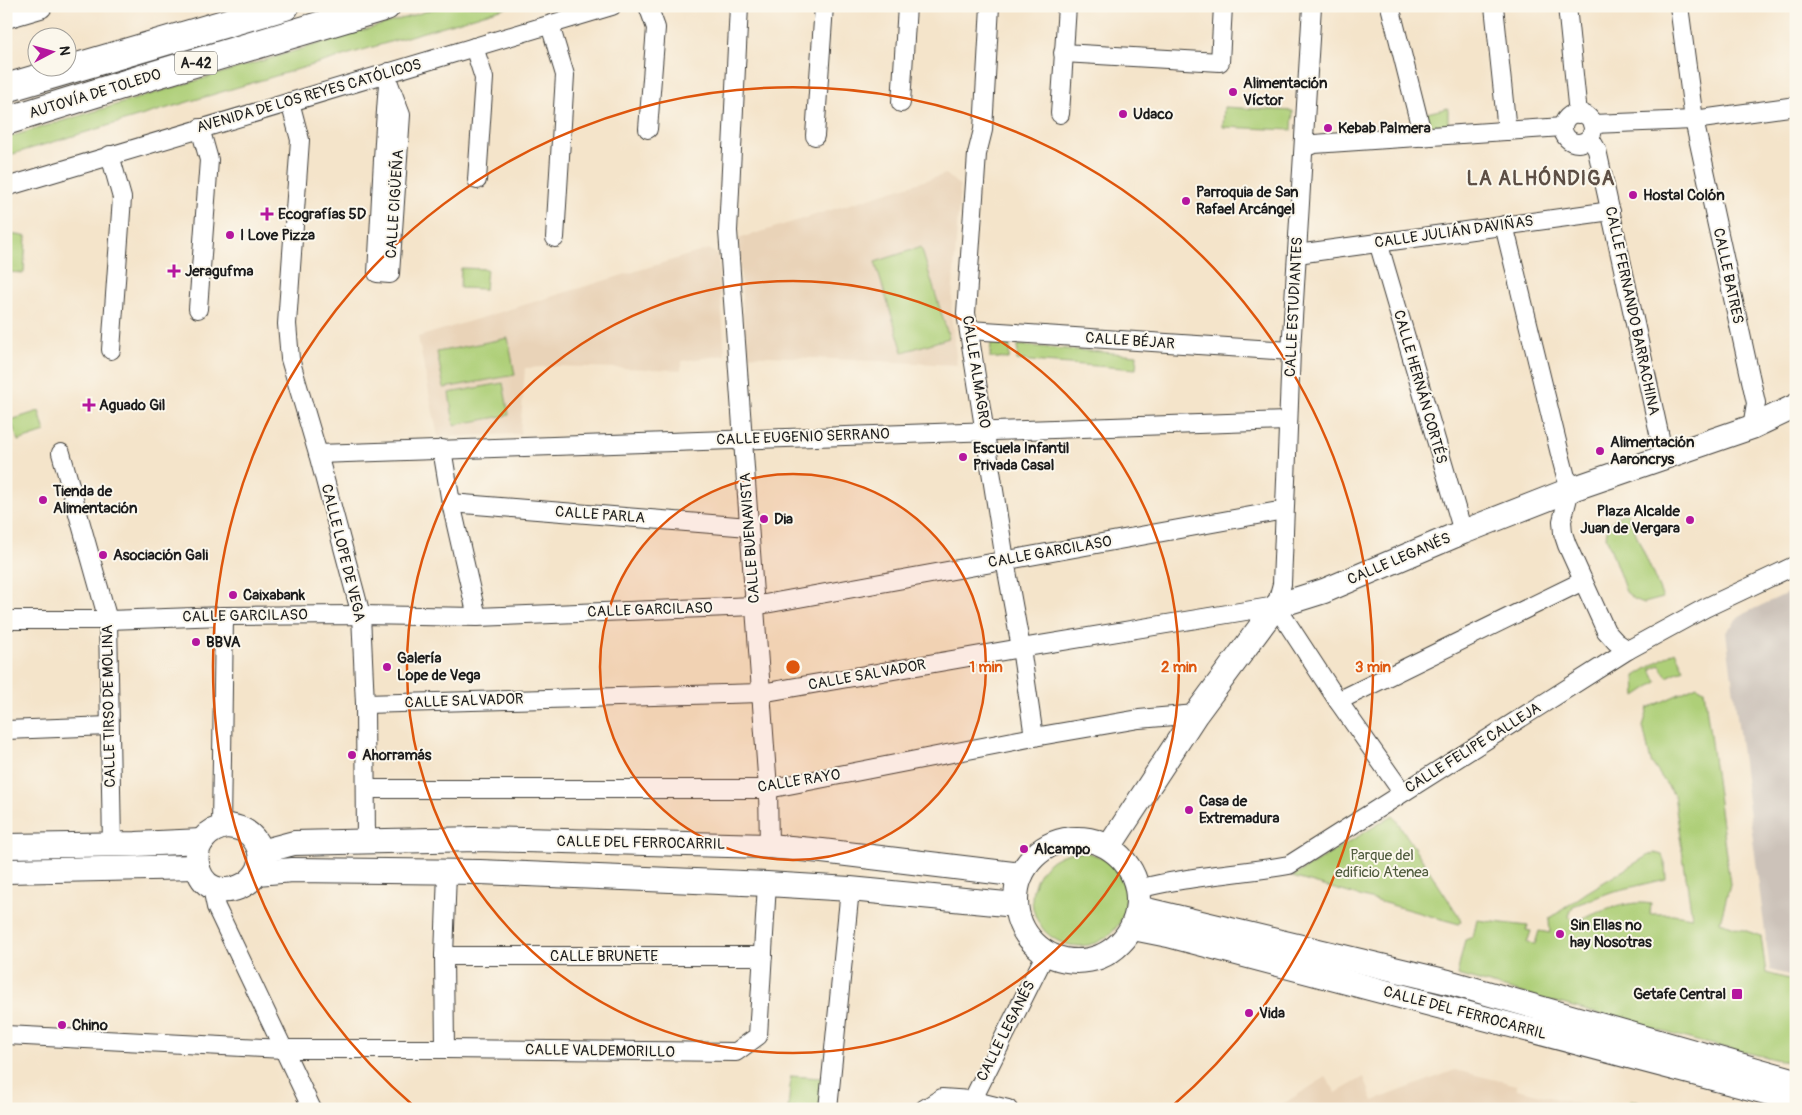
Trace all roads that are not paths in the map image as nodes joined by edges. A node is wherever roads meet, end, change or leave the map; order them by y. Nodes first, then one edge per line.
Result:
1 (40, 6) edge
2 (286, 6) edge
3 (386, 6) edge
4 (612, 6) edge
5 (648, 6) edge
6 (739, 6) edge
7 (824, 6) edge
8 (906, 6) edge
9 (990, 6) edge
10 (1067, 6) edge
11 (1224, 6) edge
12 (1312, 6) edge
13 (1390, 6) edge
14 (1494, 6) edge
15 (1567, 6) edge
16 (1679, 6) edge
17 (6, 16) edge
18 (550, 25) junction
19 (474, 46) junction
20 (1063, 52) junction
21 (389, 77) junction
22 (6, 88) edge
23 (290, 102) junction
24 (901, 104) dead end
25 (1796, 106) edge
26 (1060, 114) dead end
27 (1694, 120) junction
28 (6, 122) edge
29 (1586, 125) junction
30 (1563, 127) junction
31 (200, 128) junction
32 (648, 129) dead end
33 (1507, 131) junction
34 (814, 136) dead end
35 (1423, 137) junction
36 (1304, 148) junction
37 (110, 155) junction
38 (477, 180) dead end
39 (6, 187) edge
40 (1611, 210) junction
41 (1504, 225) junction
42 (555, 238) dead end
43 (1378, 242) junction
44 (1297, 254) junction
45 (198, 309) dead end
46 (969, 330) junction
47 (111, 350) dead end
48 (1291, 351) junction
49 (1796, 406) edge
50 (1288, 421) junction
51 (1752, 427) junction
52 (985, 432) junction
53 (742, 439) junction
54 (442, 449) junction
55 (61, 453) dead end
56 (318, 454) junction
57 (1664, 456) junction
58 (1572, 489) junction
59 (451, 504) junction
60 (1284, 510) junction
61 (749, 527) junction
62 (1462, 532) junction
63 (1005, 560) junction
64 (1796, 566) edge
65 (1582, 581) junction
66 (754, 606) junction
67 (1276, 606) junction
68 (362, 615) junction
69 (224, 616) junction
70 (477, 617) junction
71 (6, 620) edge
72 (108, 620) junction
73 (1021, 648) junction
74 (1628, 650) junction
75 (761, 693) junction
76 (1338, 701) junction
77 (365, 704) junction
78 (1196, 714) junction
79 (109, 726) junction
80 (6, 730) edge
81 (1034, 737) junction
82 (768, 788) junction
83 (366, 789) junction
84 (1402, 792) junction
85 (221, 827) junction
86 (202, 841) junction
87 (366, 841) junction
88 (112, 845) junction
89 (6, 846) edge
90 (770, 846) junction
91 (1109, 847) junction
92 (258, 863) junction
93 (198, 867) junction
94 (6, 871) edge
95 (447, 872) junction
96 (1021, 875) junction
97 (767, 884) junction
98 (212, 888) junction
99 (850, 889) junction
100 (1016, 906) junction
101 (1136, 908) junction
102 (1046, 953) junction
103 (444, 956) junction
104 (764, 956) junction
105 (6, 1035) edge
106 (284, 1049) junction
107 (445, 1049) junction
108 (1796, 1081) edge
109 (1796, 1100) edge
110 (969, 1104) edge
111 (312, 1109) edge
112 (828, 1109) edge
113 (924, 1109) edge
114 (1008, 1109) edge

1 - 17 street
2 - 22 highway, AUTOVÍA DE TOLEDO / A-42
3 - 28 highway, AUTOVÍA DE TOLEDO / A-42
4 - 18 street, AVENIDA DE LOS REYES CATÓLICOS
5 - 32 street
6 - 53 street, CALLE BUENAVISTA
7 - 34 street
8 - 24 street
9 - 46 street, CALLE ALMAGRO
10 - 20 street
11 - 20 street
12 - 36 street, CALLE ESTUDIANTES
13 - 35 street
14 - 33 street
15 - 29 street, CALLE FERNANDO BARRACHINA
16 - 27 street, CALLE BATRES
18 - 19 street, AVENIDA DE LOS REYES CATÓLICOS
18 - 42 street
19 - 21 street, AVENIDA DE LOS REYES CATÓLICOS
19 - 38 street
20 - 26 street
21 - 21 street, CALLE CIGÜEÑA
21 - 23 street, AVENIDA DE LOS REYES CATÓLICOS
23 - 31 street, AVENIDA DE LOS REYES CATÓLICOS
23 - 56 street, CALLE LOPE DE VEGA
25 - 27 street
27 - 29 street
27 - 51 street, CALLE BATRES
29 - 30 street
29 - 30 street
29 - 40 street, CALLE FERNANDO BARRACHINA
30 - 33 street
31 - 37 street, AVENIDA DE LOS REYES CATÓLICOS
31 - 45 street
33 - 35 street
35 - 36 street
36 - 44 street, CALLE ESTUDIANTES
37 - 39 street, AVENIDA DE LOS REYES CATÓLICOS
37 - 47 street
40 - 41 street, CALLE JULIÁN DAVIÑAS
40 - 57 street, CALLE FERNANDO BARRACHINA
41 - 43 street, CALLE JULIÁN DAVIÑAS
41 - 58 street
43 - 44 street, CALLE JULIÁN DAVIÑAS
43 - 62 street, CALLE HERNÁN CORTÉS
44 - 48 street, CALLE ESTUDIANTES
46 - 48 street, CALLE BÉJAR
46 - 52 street, CALLE ALMAGRO
48 - 50 street, CALLE ESTUDIANTES
49 - 51 street, CALLE LEGANÉS
50 - 52 street, CALLE EUGENIO SERRANO
50 - 60 street, CALLE ESTUDIANTES
51 - 57 street, CALLE LEGANÉS
52 - 53 street, CALLE EUGENIO SERRANO
52 - 63 street, CALLE ALMAGRO
53 - 54 street, CALLE EUGENIO SERRANO
53 - 61 street, CALLE BUENAVISTA
54 - 56 street, CALLE EUGENIO SERRANO
54 - 59 street
55 - 72 street, CALLE TIRSO DE MOLINA
56 - 68 street, CALLE LOPE DE VEGA
57 - 58 street, CALLE LEGANÉS
58 - 62 street, CALLE LEGANÉS
58 - 65 street
59 - 61 street, CALLE PARLA
59 - 70 street
60 - 63 street, CALLE GARCILASO
60 - 67 street, CALLE ESTUDIANTES
61 - 66 street, CALLE BUENAVISTA
62 - 67 street, CALLE LEGANÉS
63 - 66 street, CALLE GARCILASO
63 - 73 street, CALLE ALMAGRO
64 - 74 street, CALLE FELIPE CALLEJA
65 - 74 street
65 - 76 street
66 - 70 street, CALLE GARCILASO
66 - 75 street, CALLE BUENAVISTA
67 - 73 street, CALLE SALVADOR
67 - 76 street
67 - 78 street
68 - 69 street, CALLE GARCILASO
68 - 70 street, CALLE GARCILASO
68 - 77 street, CALLE LOPE DE VEGA
69 - 72 street, CALLE GARCILASO
69 - 85 street
71 - 72 street, CALLE GARCILASO
72 - 79 street, CALLE TIRSO DE MOLINA
73 - 75 street, CALLE SALVADOR
73 - 81 street, CALLE ALMAGRO
74 - 84 street, CALLE FELIPE CALLEJA
75 - 77 street, CALLE SALVADOR
75 - 82 street, CALLE BUENAVISTA
76 - 84 street
77 - 83 street, CALLE LOPE DE VEGA
78 - 81 street, CALLE RAYO
78 - 91 street
79 - 80 street
79 - 88 street, CALLE TIRSO DE MOLINA
81 - 82 street, CALLE RAYO
82 - 83 street, CALLE RAYO
82 - 90 street, CALLE BUENAVISTA
83 - 87 street, CALLE LOPE DE VEGA
84 - 101 street, CALLE FELIPE CALLEJA
85 - 86 street
85 - 92 street
86 - 88 street
86 - 93 street
87 - 90 street, CALLE DEL FERROCARRIL
87 - 92 street, CALLE DEL FERROCARRIL
88 - 89 street
90 - 96 street, CALLE DEL FERROCARRIL
91 - 96 street
91 - 101 street
92 - 95 street
92 - 98 street
93 - 94 street
93 - 98 street
95 - 97 street
95 - 103 street
96 - 100 street
97 - 99 street
97 - 104 street, CALLE VALDEMORILLO
98 - 106 street
99 - 100 street
99 - 112 street
100 - 102 street
101 - 102 street
101 - 108 street, CALLE DEL FERROCARRIL
101 - 109 street, CALLE DEL FERROCARRIL
102 - 110 street, CALLE LEGANÉS
103 - 104 street, CALLE BRUNETE
103 - 107 street
104 - 107 street, CALLE VALDEMORILLO
105 - 106 street, CALLE VALDEMORILLO
106 - 107 street, CALLE VALDEMORILLO
106 - 111 street
110 - 113 street
110 - 114 street

